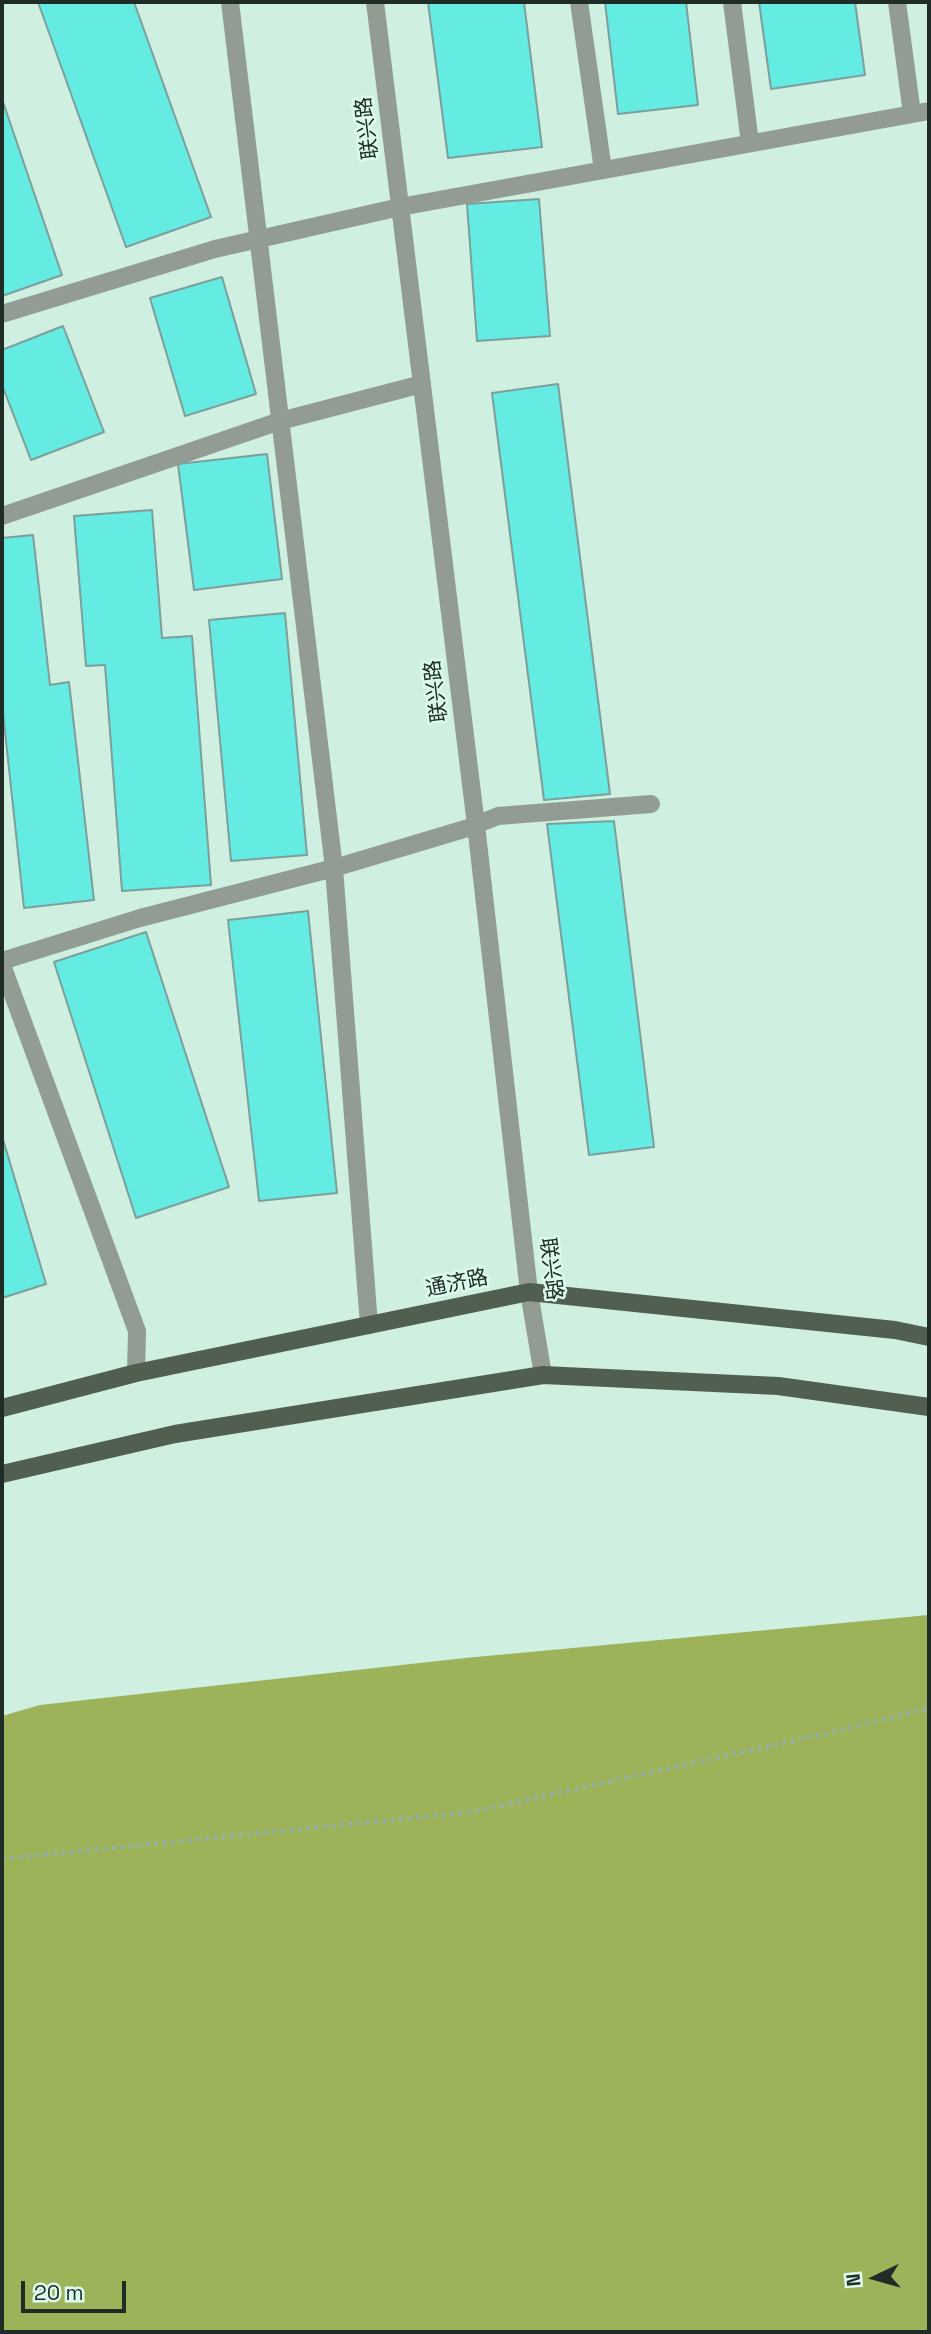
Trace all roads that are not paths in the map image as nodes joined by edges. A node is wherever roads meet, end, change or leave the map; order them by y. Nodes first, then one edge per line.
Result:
1 (230, 2) edge
2 (375, 2) edge
3 (579, 2) edge
4 (732, 2) edge
5 (897, 2) edge
6 (921, 112) edge
7 (750, 144) junction
8 (603, 170) junction
9 (400, 207) junction
10 (258, 239) junction
11 (2, 314) edge
12 (422, 384) junction
13 (280, 421) junction
14 (2, 516) edge
15 (651, 804) dead end
16 (476, 825) junction
17 (334, 868) junction
18 (2, 963) edge
19 (529, 1292) junction
20 (369, 1325) junction
21 (929, 1337) edge
22 (136, 1373) junction
23 (543, 1375) junction
24 (929, 1407) edge
25 (2, 1408) edge
26 (2, 1474) edge

1 - 10 street
2 - 9 street, 联兴路
3 - 8 street
4 - 7 street
5 - 6 street
6 - 7 street
7 - 8 street
8 - 9 street
9 - 10 street
9 - 12 street, 联兴路
10 - 11 street
10 - 13 street
12 - 13 street
12 - 16 street, 联兴路
13 - 14 street
13 - 17 street
15 - 16 street
16 - 17 street
16 - 19 street, 联兴路
17 - 18 street
17 - 20 street
18 - 22 street
19 - 20 main road, 通济路
19 - 21 main road, 通济路
19 - 23 street, 联兴路
20 - 22 main road, 通济路
22 - 25 main road, 通济路
23 - 24 main road
23 - 26 main road

